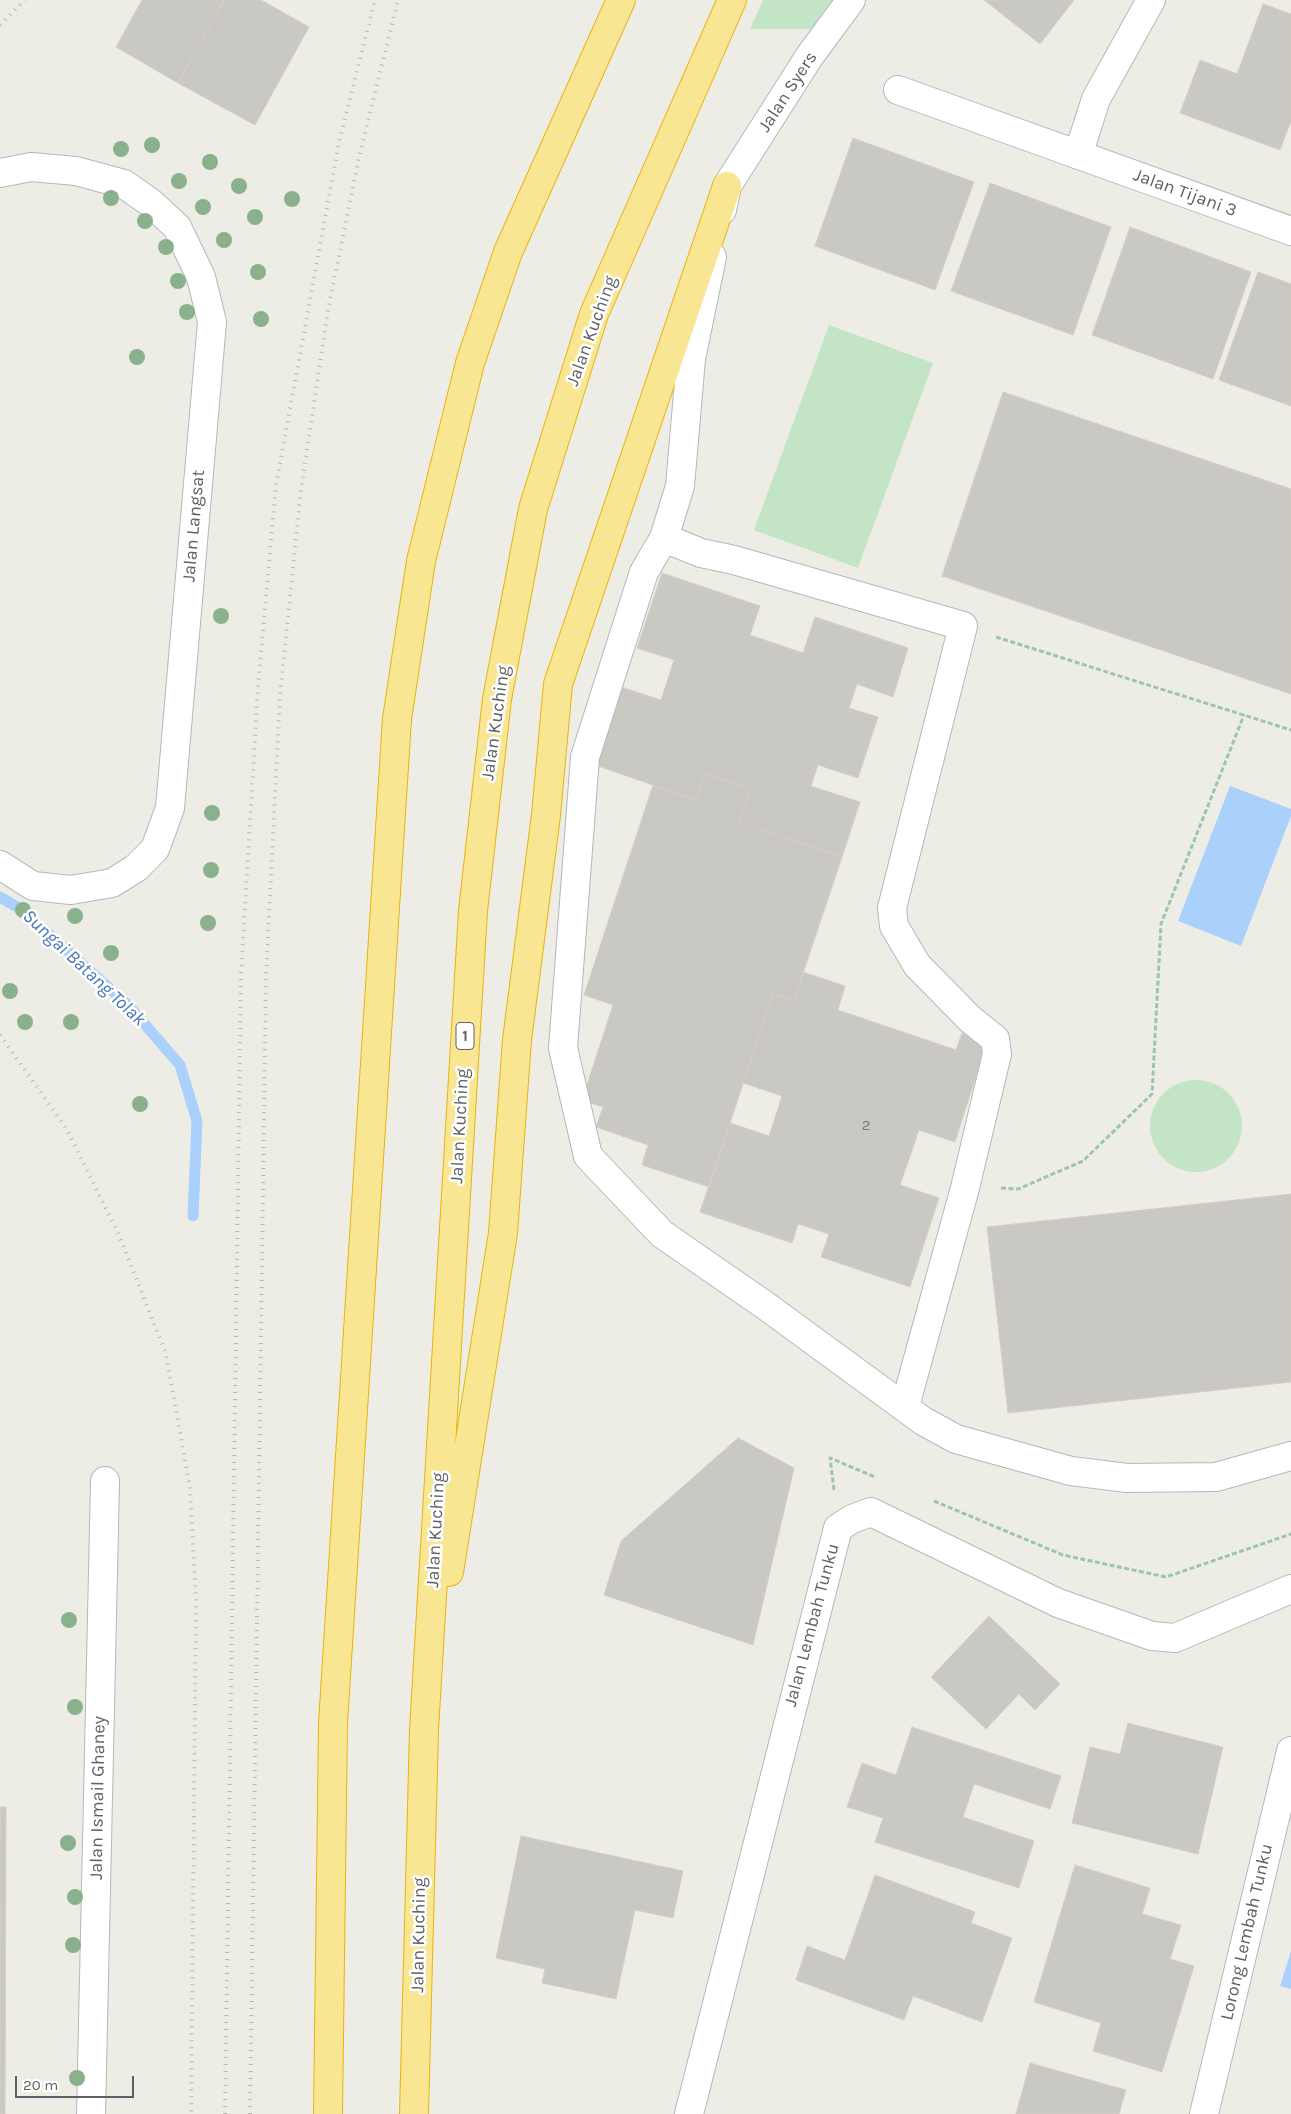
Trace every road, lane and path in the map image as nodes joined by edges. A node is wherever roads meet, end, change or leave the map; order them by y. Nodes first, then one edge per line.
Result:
1 (621, 0) edge
2 (732, 0) edge
3 (851, 0) edge
4 (1151, 0) edge
5 (898, 90) dead end
6 (1078, 155) junction
7 (0, 173) edge
8 (727, 186) junction
9 (1291, 231) edge
10 (664, 538) junction
11 (962, 626) junction
12 (1244, 715) junction
13 (1291, 730) edge
14 (0, 865) edge
15 (965, 1188) junction
16 (905, 1406) junction
17 (1291, 1456) edge
18 (884, 1480) dead end
19 (105, 1481) dead end
20 (929, 1499) dead end
21 (838, 1528) junction
22 (1291, 1534) edge
23 (1291, 1589) edge
24 (424, 1730) junction
25 (1291, 1750) edge
26 (91, 2114) edge
27 (328, 2114) edge
28 (414, 2114) edge
29 (689, 2114) edge
30 (1204, 2114) edge

1 - 27 highway
2 - 24 highway, Jalan Kuching / 1
3 - 8 street, Jalan Syers
4 - 6 street
5 - 6 street, Jalan Tijani 3
6 - 9 street, Jalan Tijani 3
7 - 14 street, Jalan Langsat
8 - 10 street
8 - 24 highway
10 - 11 street
10 - 16 street
11 - 12 path
11 - 15 street
12 - 13 path
12 - 15 path
15 - 16 street
16 - 17 street
18 - 21 path
19 - 26 street, Jalan Ismail Ghaney
20 - 22 path
21 - 23 street, Jalan Lembah Tunku
21 - 29 street, Jalan Lembah Tunku
24 - 28 highway, Jalan Kuching / 1
25 - 30 street, Lorong Lembah Tunku

